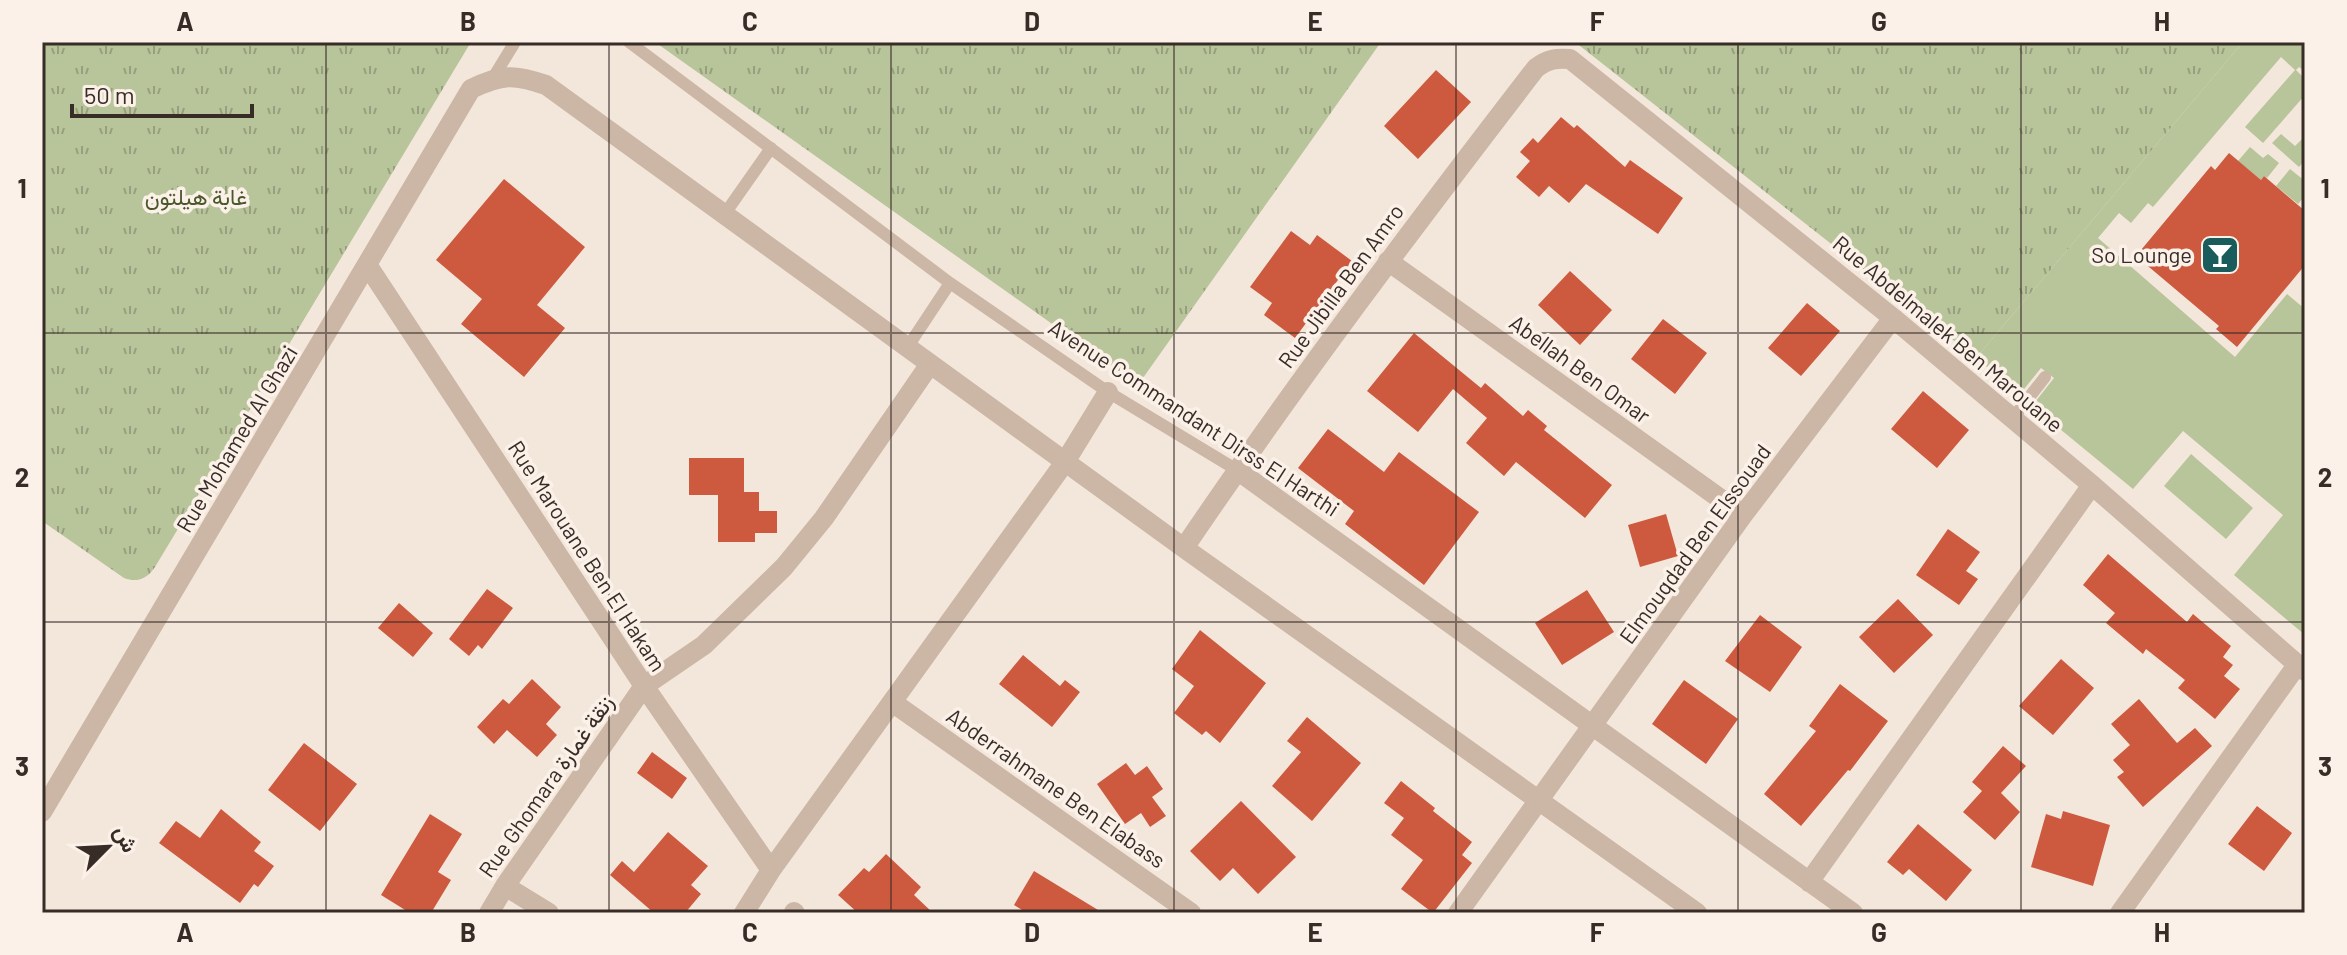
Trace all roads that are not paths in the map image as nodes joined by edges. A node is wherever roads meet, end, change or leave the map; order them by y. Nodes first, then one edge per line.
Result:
1 (515, 42) edge
2 (629, 42) edge
3 (1546, 60) joint
4 (493, 78) junction
5 (771, 148) junction
6 (724, 215) junction
7 (1388, 261) junction
8 (368, 266) junction
9 (950, 283) junction
10 (1893, 318) junction
11 (907, 348) junction
12 (930, 364) junction
13 (2045, 377) dead end
14 (1108, 392) junction
15 (2013, 418) junction
16 (1065, 462) junction
17 (1237, 470) junction
18 (2092, 485) junction
19 (1743, 515) junction
20 (1184, 548) junction
21 (2301, 668) edge
22 (644, 686) junction
23 (892, 702) junction
24 (1593, 724) junction
25 (1538, 800) junction
26 (42, 812) edge
27 (771, 870) junction
28 (1809, 882) junction
29 (505, 886) junction
30 (489, 913) edge
31 (549, 913) edge
32 (744, 913) edge
33 (1191, 913) edge
34 (1458, 913) edge
35 (1697, 913) edge
36 (1853, 913) edge
37 (2120, 913) edge

1 - 4 lane
2 - 5 lane, Avenue Commandant Dirss El Harthi
3 - 7 street, Rue Jibilla Ben Amro
3 - 10 street, Rue Abdelmalek Ben Marouane
4 - 6 street
4 - 8 street, Rue Mohamed Al Ghazi
5 - 6 lane
5 - 9 lane, Avenue Commandant Dirss El Harthi
6 - 11 street
7 - 17 street, Rue Jibilla Ben Amro
7 - 19 street, Abellah Ben Omar
8 - 22 street, Rue Marouane Ben El Hakam
8 - 26 street, Rue Mohamed Al Ghazi
9 - 11 lane
9 - 14 lane, Avenue Commandant Dirss El Harthi
10 - 15 street, Rue Abdelmalek Ben Marouane
10 - 19 street, Elmouqdad Ben Elssouad
11 - 12 street
12 - 16 street
12 - 22 street
13 - 15 lane
14 - 16 street
14 - 17 lane, Avenue Commandant Dirss El Harthi
15 - 18 street, Rue Abdelmalek Ben Marouane
16 - 20 street
16 - 23 street
17 - 20 street, Rue Jibilla Ben Amro
17 - 24 street, Avenue Commandant Dirss El Harthi
18 - 21 street, Rue Abdelmalek Ben Marouane
18 - 28 street
19 - 24 street, Elmouqdad Ben Elssouad
20 - 25 street
21 - 37 street
22 - 27 street, Rue Marouane Ben El Hakam
22 - 29 street, Rue Ghomara زنقة غمارة
23 - 27 street
23 - 33 street, Abderrahmane Ben Elabass
24 - 25 street, Elmouqdad Ben Elssouad
24 - 28 street, Avenue Commandant Dirss El Harthi
25 - 34 street, Elmouqdad Ben Elssouad
25 - 35 street
27 - 32 street
28 - 36 street, Avenue Commandant Dirss El Harthi
29 - 30 street, Rue Ghomara زنقة غمارة
29 - 31 street

